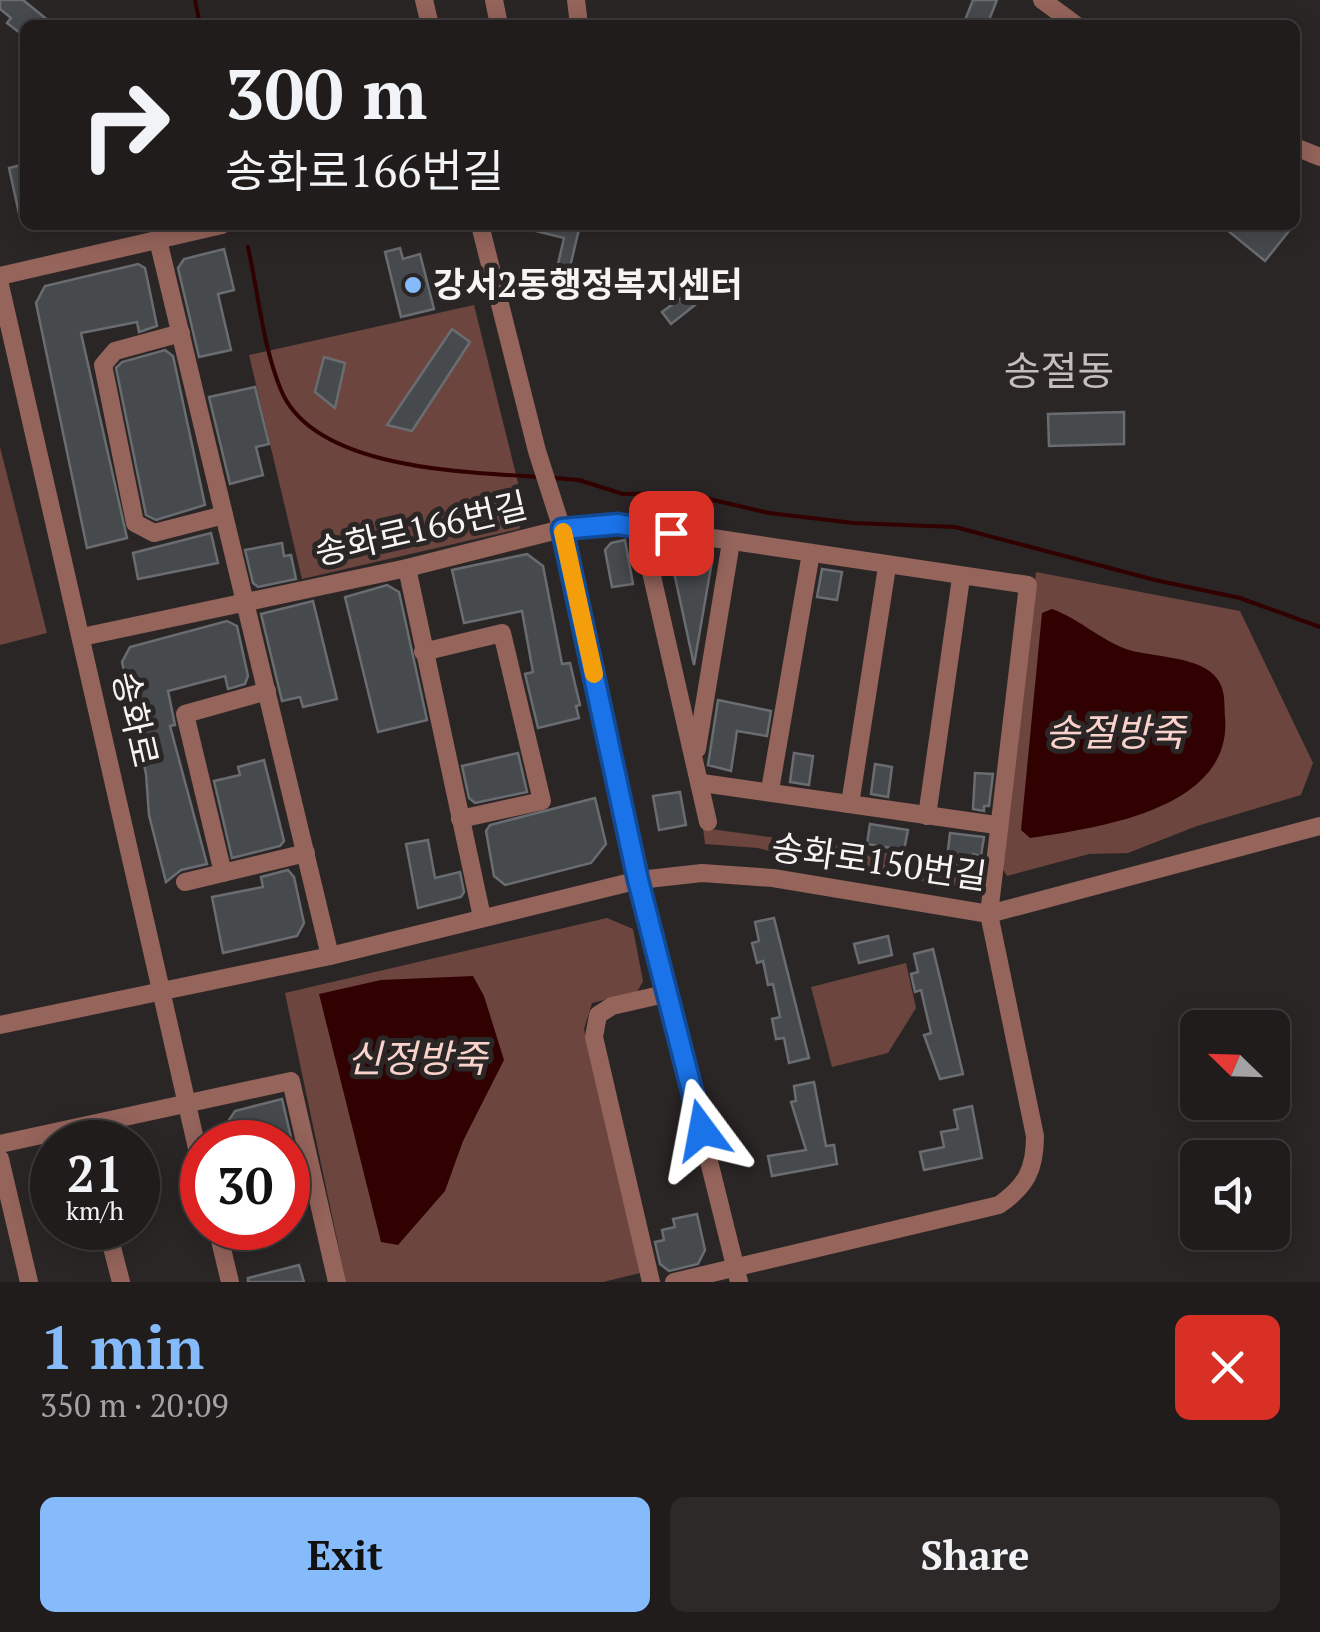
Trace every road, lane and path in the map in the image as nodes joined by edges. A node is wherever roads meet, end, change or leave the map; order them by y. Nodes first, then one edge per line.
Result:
1 (1042, 0) edge
2 (1069, 20) edge
3 (201, 230) edge
4 (481, 230) edge
5 (158, 240) junction
6 (0, 276) edge
7 (0, 285) edge
8 (180, 333) junction
9 (224, 515) junction
10 (642, 528) junction
11 (562, 529) junction
12 (731, 542) junction
13 (811, 553) junction
14 (887, 566) junction
15 (407, 568) junction
16 (962, 578) junction
17 (245, 603) junction
18 (82, 636) junction
19 (423, 652) junction
20 (706, 675) junction
21 (678, 686) junction
22 (267, 691) junction
23 (698, 774) junction
24 (770, 790) junction
25 (850, 804) junction
26 (927, 816) junction
27 (460, 819) junction
28 (708, 822) dead end
29 (996, 825) junction
30 (1320, 826) edge
31 (306, 853) junction
32 (222, 873) junction
33 (638, 880) junction
34 (186, 882) dead end
35 (988, 914) junction
36 (482, 918) junction
37 (330, 956) junction
38 (164, 988) junction
39 (669, 993) junction
40 (0, 1025) edge
41 (187, 1106) junction
42 (137, 1120) edge
43 (190, 1120) edge
44 (30, 1141) edge
45 (0, 1144) edge
46 (0, 1160) edge
47 (113, 1250) edge
48 (222, 1250) edge
49 (737, 1275) edge
50 (29, 1282) edge
51 (121, 1282) edge
52 (230, 1282) edge
53 (336, 1282) edge
54 (651, 1282) edge
55 (674, 1282) edge

1 - 2 street
3 - 5 street
4 - 11 street
5 - 6 street
5 - 8 street
7 - 18 street, 송화로
8 - 9 street
8 - 9 street
9 - 17 street
10 - 11 street, 송화로166번길
10 - 12 street, 송화로166번길
10 - 21 street
11 - 15 street, 송화로166번길
11 - 33 street
12 - 13 street, 송화로166번길
12 - 20 street
13 - 14 street, 송화로166번길
13 - 24 street
14 - 16 street, 송화로166번길
14 - 25 street
15 - 17 street, 송화로166번길
15 - 19 street
16 - 26 street
16 - 29 street, 송화로166번길
17 - 18 street, 송화로166번길
17 - 22 street
18 - 38 street, 송화로
19 - 27 street
19 - 27 street
20 - 21 street
20 - 23 street
21 - 23 street
22 - 31 street
22 - 32 street
23 - 24 street, 송화로150번길
23 - 28 street
24 - 25 street, 송화로150번길
25 - 26 street, 송화로150번길
26 - 29 street, 송화로150번길
27 - 36 street
29 - 35 street, 송화로166번길
30 - 35 street, 송화로150번길
31 - 32 street
31 - 37 street
32 - 34 street
33 - 35 street, 송화로150번길
33 - 36 street, 송화로150번길
33 - 39 street
35 - 49 street, 송화로166번길
36 - 37 street, 송화로150번길
37 - 38 street, 송화로150번길
38 - 40 street, 송화로150번길
38 - 41 street, 송화로
39 - 49 street
39 - 54 street
41 - 42 street
41 - 43 street, 송화로
41 - 53 street
44 - 45 street
46 - 50 street
47 - 51 street
48 - 52 street
49 - 55 street, 송화로166번길

